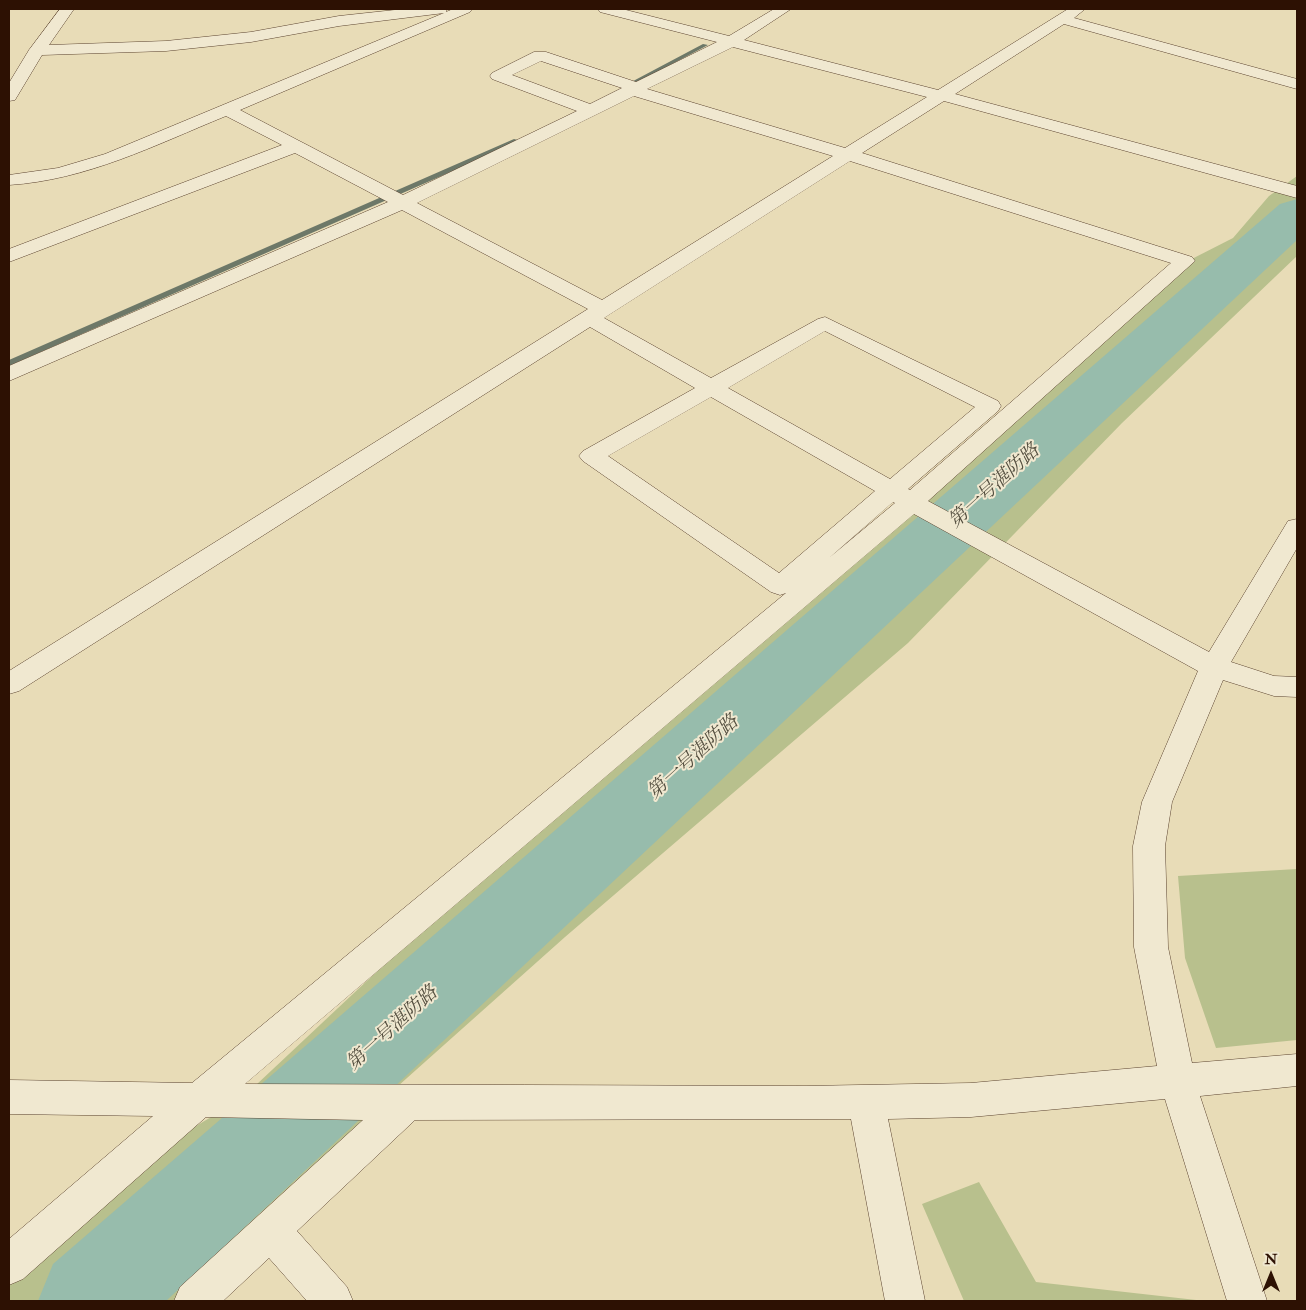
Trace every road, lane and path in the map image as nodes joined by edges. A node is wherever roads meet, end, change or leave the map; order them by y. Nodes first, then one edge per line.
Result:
1 (67, 9) edge
2 (442, 9) edge
3 (464, 9) edge
4 (605, 9) edge
5 (784, 9) edge
6 (1070, 14) edge
7 (732, 42) junction
8 (37, 50) junction
9 (1297, 84) edge
10 (632, 87) junction
11 (939, 95) junction
12 (9, 96) edge
13 (226, 109) junction
14 (587, 109) junction
15 (296, 146) junction
16 (847, 154) junction
17 (9, 180) edge
18 (1295, 192) edge
19 (404, 202) junction
20 (9, 256) edge
21 (596, 313) junction
22 (9, 374) edge
23 (710, 387) junction
24 (908, 500) junction
25 (1297, 527) edge
26 (1288, 557) edge
27 (1214, 667) junction
28 (9, 684) edge
29 (1297, 687) edge
30 (1297, 1070) edge
31 (1178, 1082) junction
32 (9, 1098) edge
33 (213, 1100) junction
34 (866, 1102) junction
35 (393, 1103) junction
36 (270, 1230) junction
37 (9, 1265) edge
38 (194, 1301) edge
39 (333, 1301) edge
40 (905, 1301) edge
41 (1247, 1301) edge

1 - 8 street
2 - 8 street
3 - 13 street
4 - 7 street
5 - 7 street
6 - 9 street
6 - 11 street
7 - 10 street
7 - 11 street
8 - 12 street
10 - 14 street
10 - 14 street
10 - 16 street
11 - 16 street
11 - 18 street
13 - 15 street
13 - 17 street
14 - 19 street
15 - 19 street
15 - 20 street
16 - 21 street
16 - 24 street
19 - 21 street
19 - 22 street
21 - 23 street
21 - 28 street
23 - 24 street
23 - 24 street
23 - 24 street
24 - 27 street
24 - 33 street
25 - 26 street
26 - 27 street
27 - 29 street
27 - 31 street
30 - 31 street
31 - 34 street
31 - 41 street
32 - 33 street
33 - 35 street
33 - 37 street
34 - 35 street
34 - 40 street
35 - 36 street
36 - 38 street
36 - 39 street

